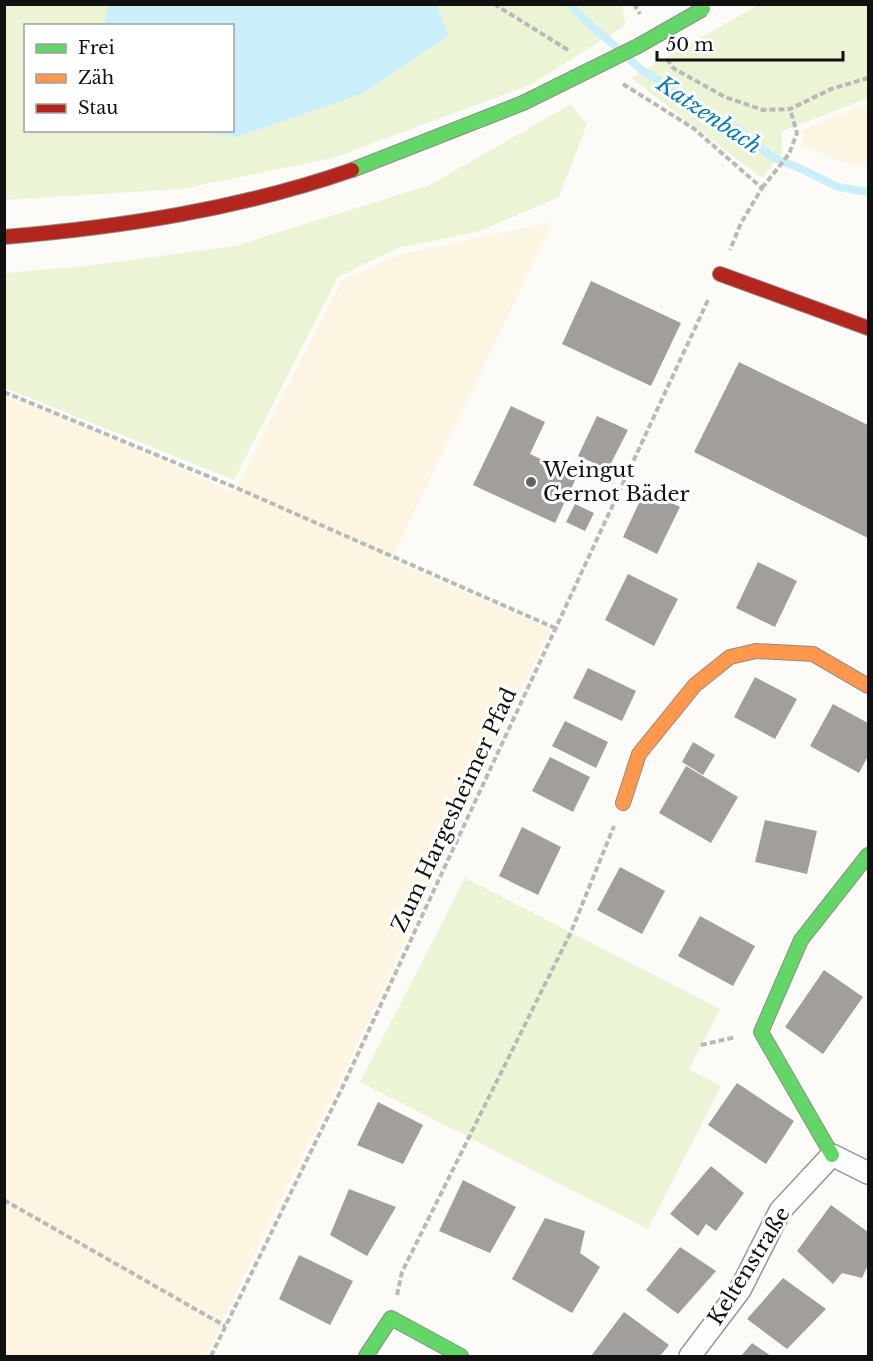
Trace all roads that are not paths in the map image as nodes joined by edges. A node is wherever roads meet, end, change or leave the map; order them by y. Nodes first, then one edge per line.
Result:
1 (706, 7) edge
2 (4, 237) edge
3 (720, 274) road end
4 (868, 328) edge
5 (868, 686) edge
6 (623, 803) road end
7 (868, 855) edge
8 (832, 1155) junction
9 (868, 1173) edge
10 (366, 1356) edge
11 (461, 1356) edge
12 (690, 1356) edge

1 - 2 street, bridge
3 - 4 street
5 - 6 street
7 - 8 street
8 - 9 street
8 - 12 street, Keltenstraße
10 - 11 street

